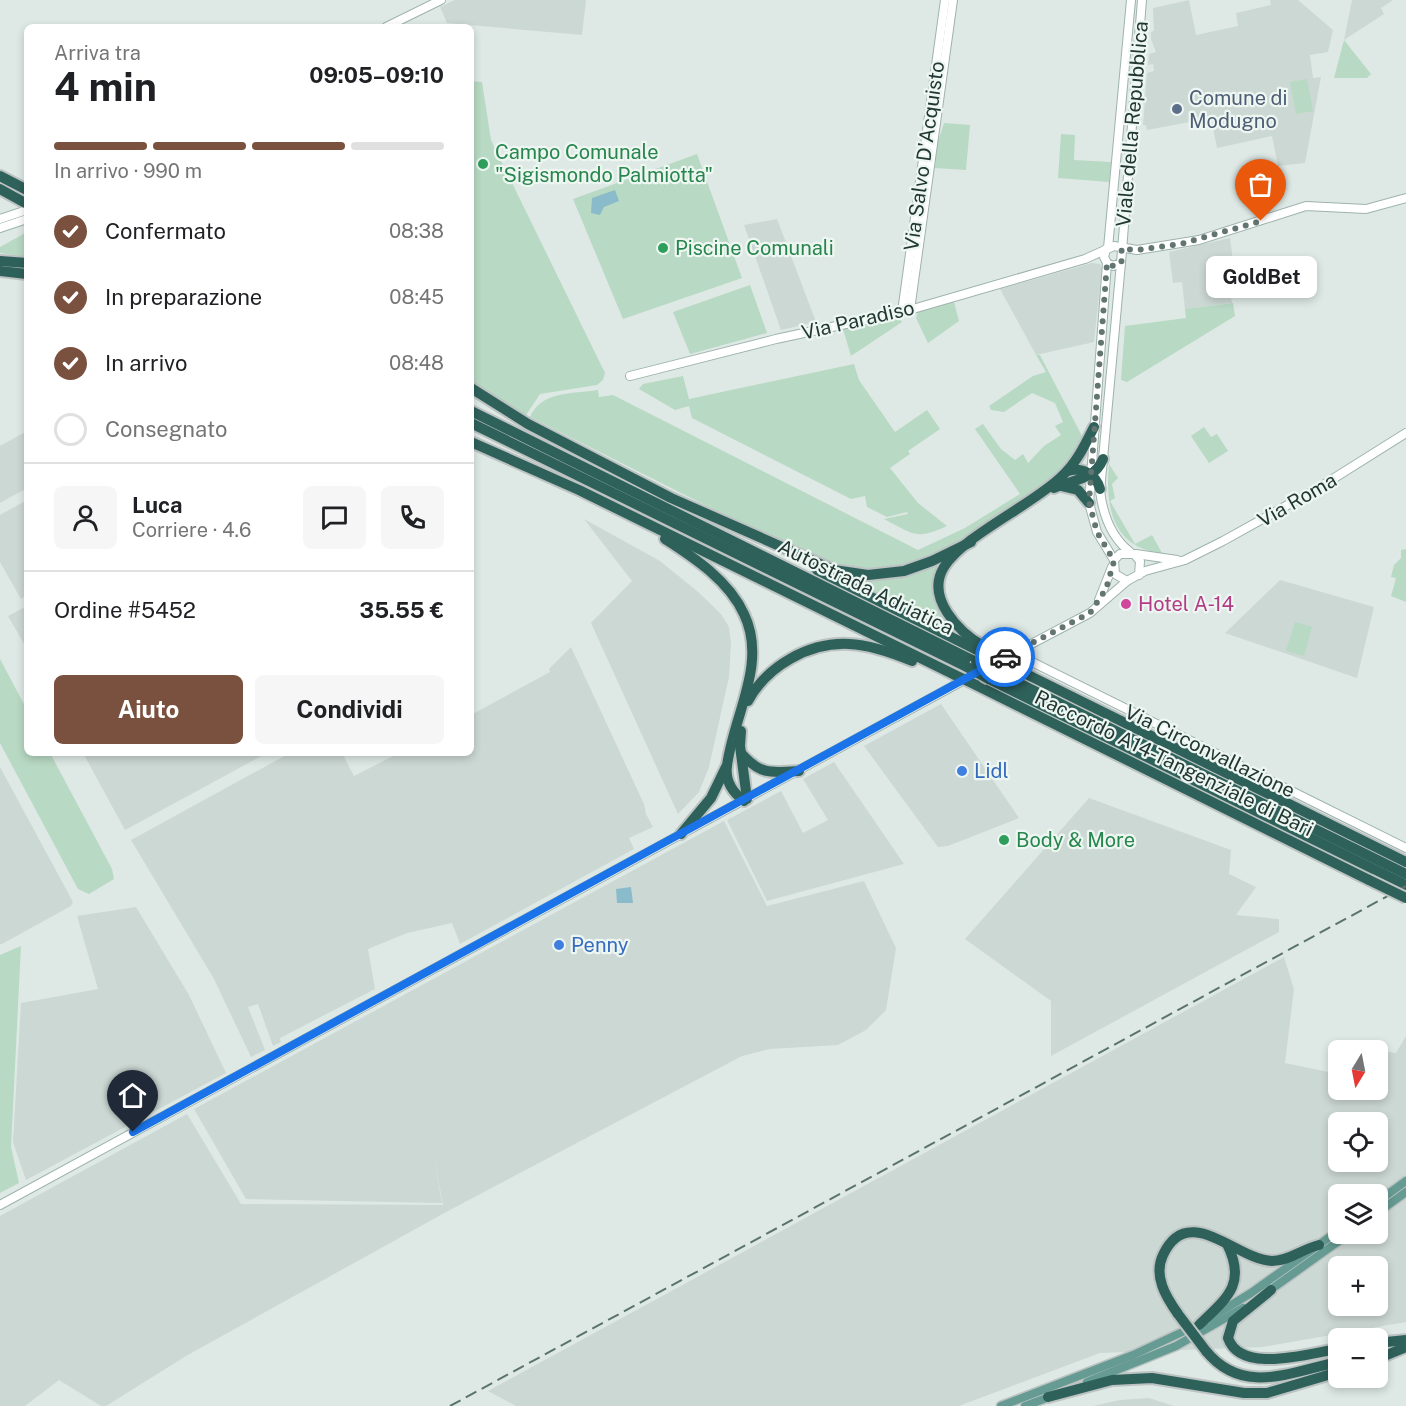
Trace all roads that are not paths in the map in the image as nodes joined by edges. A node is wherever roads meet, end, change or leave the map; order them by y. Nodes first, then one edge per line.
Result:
1 (441, 0) edge
2 (945, 0) edge
3 (953, 0) edge
4 (1131, 0) edge
5 (1142, 0) edge
6 (392, 24) edge
7 (0, 176) edge
8 (24, 188) edge
9 (0, 189) edge
10 (1406, 198) edge
11 (22, 201) edge
12 (24, 211) edge
13 (0, 219) edge
14 (24, 220) edge
15 (0, 228) edge
16 (1107, 249) junction
17 (1121, 249) junction
18 (1137, 250) junction
19 (1085, 259) junction
20 (0, 261) edge
21 (1106, 261) junction
22 (1122, 262) junction
23 (24, 263) edge
24 (0, 271) edge
25 (24, 274) edge
26 (906, 311) junction
27 (630, 376) dead end
28 (474, 390) edge
29 (474, 413) edge
30 (474, 424) edge
31 (1094, 427) junction
32 (1406, 433) edge
33 (474, 443) edge
34 (1103, 459) junction
35 (1068, 471) junction
36 (1091, 475) junction
37 (1058, 486) junction
38 (1100, 489) junction
39 (579, 490) junction
40 (1038, 496) junction
41 (671, 498) junction
42 (1089, 502) junction
43 (971, 542) junction
44 (1132, 553) junction
45 (1185, 560) junction
46 (1113, 563) junction
47 (1139, 575) junction
48 (1127, 581) junction
49 (1090, 613) junction
50 (1014, 652) junction
51 (990, 653) junction
52 (972, 664) junction
53 (952, 677) junction
54 (741, 753) junction
55 (726, 767) junction
56 (798, 771) junction
57 (745, 800) junction
58 (681, 834) junction
59 (1406, 848) edge
60 (1406, 862) edge
61 (1406, 874) edge
62 (1406, 885) edge
63 (1406, 898) edge
64 (1406, 1181) edge
65 (1406, 1192) edge
66 (1388, 1194) edge
67 (0, 1205) edge
68 (1388, 1205) edge
69 (1328, 1238) edge
70 (1226, 1244) junction
71 (1335, 1244) edge
72 (1319, 1245) junction
73 (1271, 1290) junction
74 (1199, 1324) junction
75 (1406, 1340) edge
76 (1388, 1342) edge
77 (1406, 1346) edge
78 (1328, 1350) edge
79 (1388, 1350) edge
80 (1388, 1354) edge
81 (1328, 1364) edge
82 (1328, 1375) edge
83 (1048, 1397) junction
84 (1001, 1406) edge
85 (1024, 1406) edge

1 - 6 street
2 - 26 street, Via Salvo D'Acquisto
3 - 26 street, Via Salvo D'Acquisto
4 - 16 street, Viale della Repubblica
5 - 17 street, Viale della Repubblica
7 - 8 highway
9 - 11 highway
10 - 18 street
12 - 13 street
14 - 15 street
16 - 17 street
16 - 19 street, Via Paradiso
16 - 21 street
17 - 18 street
17 - 22 street
18 - 22 street
19 - 21 street, Via Paradiso
19 - 26 street, Via Paradiso
20 - 23 highway
21 - 22 street
21 - 31 street
22 - 34 street
24 - 25 highway
26 - 27 street, Via Paradiso
28 - 41 highway
29 - 52 highway, Autostrada Adriatica
30 - 52 highway, Autostrada Adriatica
31 - 35 highway
31 - 36 street
32 - 45 street, Via Roma
33 - 39 highway, Raccordo A14-Tangenziale di Bari
34 - 36 highway
34 - 38 street
35 - 36 highway
35 - 40 highway
36 - 37 highway
36 - 38 highway
36 - 42 street
37 - 40 highway
37 - 42 highway
38 - 44 street
39 - 53 highway, Raccordo A14-Tangenziale di Bari
39 - 55 highway
40 - 43 highway
41 - 43 highway
41 - 51 highway, Raccordo A14-Tangenziale di Bari
42 - 46 street
43 - 51 highway
44 - 45 street
44 - 46 street
44 - 47 street
45 - 47 street, Via Roma
46 - 48 street
46 - 49 street
47 - 48 street
48 - 49 street
49 - 50 street
50 - 56 street
50 - 59 street, Via Circonvallazione
51 - 60 highway, Raccordo A14-Tangenziale di Bari
52 - 61 highway, Autostrada Adriatica, bridge
52 - 62 highway, Autostrada Adriatica, bridge
53 - 54 highway
53 - 63 highway, Raccordo A14-Tangenziale di Bari, bridge
54 - 56 highway
54 - 57 highway
55 - 57 highway
55 - 58 highway
56 - 57 street
57 - 58 street
58 - 67 street
64 - 66 main road
65 - 68 main road
69 - 72 main road
70 - 72 highway
70 - 74 highway
70 - 81 highway, bridge
71 - 73 main road
72 - 74 main road
73 - 78 highway
73 - 83 main road
74 - 84 main road
75 - 76 highway
77 - 79 highway
77 - 80 highway
82 - 83 highway
83 - 85 main road

